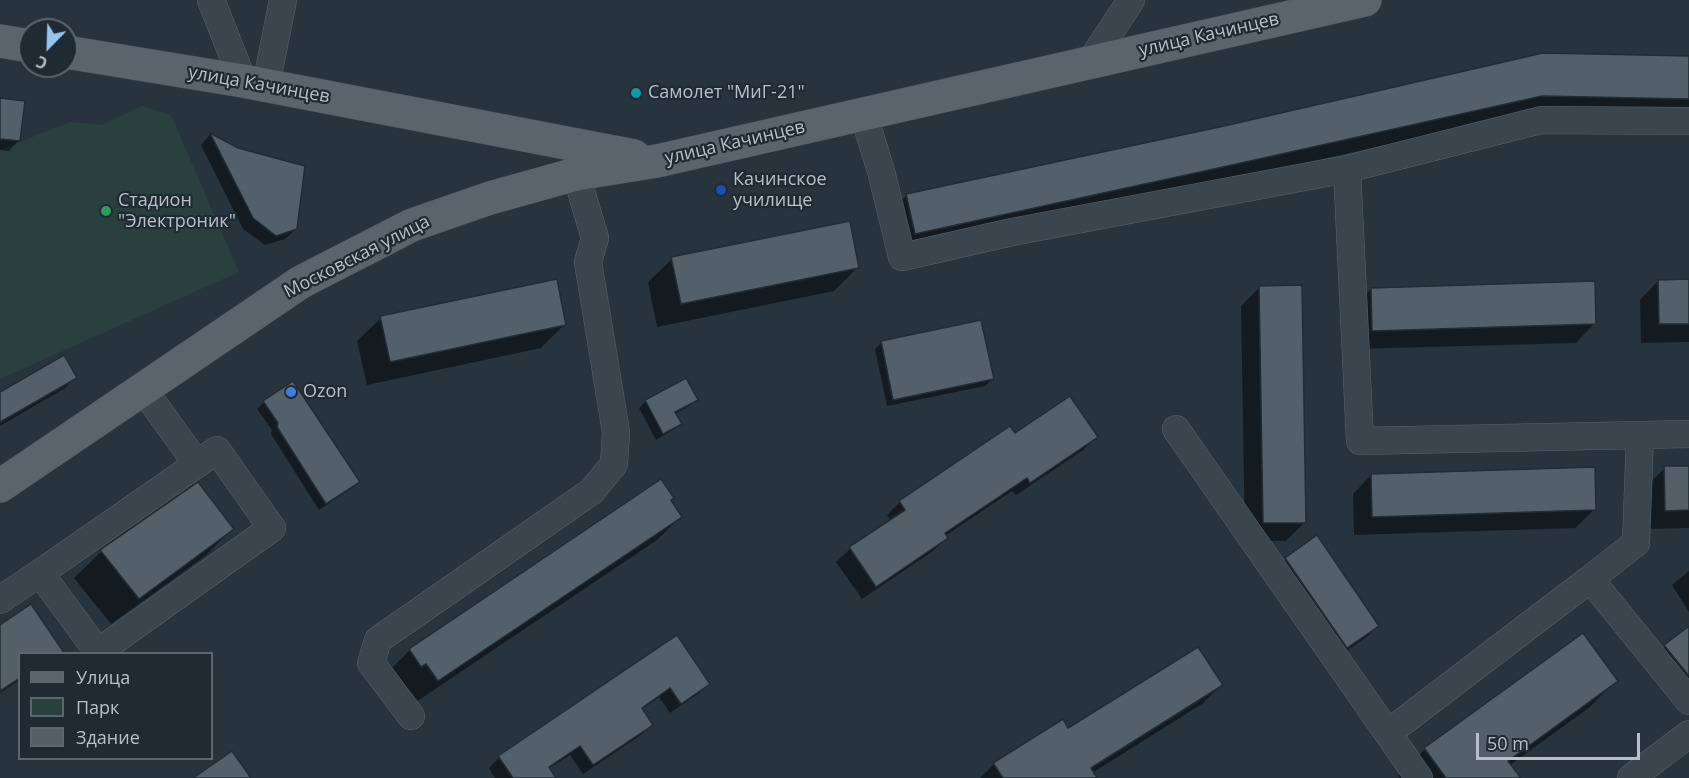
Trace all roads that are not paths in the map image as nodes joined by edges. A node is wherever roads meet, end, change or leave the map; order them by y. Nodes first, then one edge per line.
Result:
1 (211, 0) edge
2 (283, 0) edge
3 (1131, 0) edge
4 (1365, 0) edge
5 (0, 41) edge
6 (18, 44) edge
7 (78, 54) edge
8 (1091, 61) junction
9 (254, 83) junction
10 (863, 113) junction
11 (1689, 121) edge
12 (657, 161) junction
13 (1347, 169) junction
14 (576, 174) junction
15 (143, 389) junction
16 (1176, 429) dead end
17 (1689, 434) edge
18 (1640, 435) junction
19 (197, 464) junction
20 (0, 486) edge
21 (40, 573) junction
22 (1590, 579) junction
23 (0, 600) edge
24 (1689, 701) edge
25 (411, 716) dead end
26 (1388, 733) junction
27 (1689, 734) edge
28 (1419, 778) edge
29 (1631, 778) edge

1 - 9 street
2 - 9 street
3 - 8 street
4 - 8 main road, улица Качинцев
5 - 6 main road
7 - 9 main road, улица Качинцев
8 - 10 main road, улица Качинцев
9 - 12 main road, улица Качинцев
10 - 12 main road, улица Качинцев
10 - 13 street
11 - 13 street
12 - 14 main road, Московская улица
13 - 18 street
14 - 15 main road, Московская улица
14 - 25 street
15 - 19 street
15 - 20 main road, Московская улица
16 - 26 street
17 - 18 street
18 - 22 street
19 - 21 street
19 - 21 street
21 - 23 street
22 - 24 street
22 - 26 street
26 - 28 street
27 - 29 street

